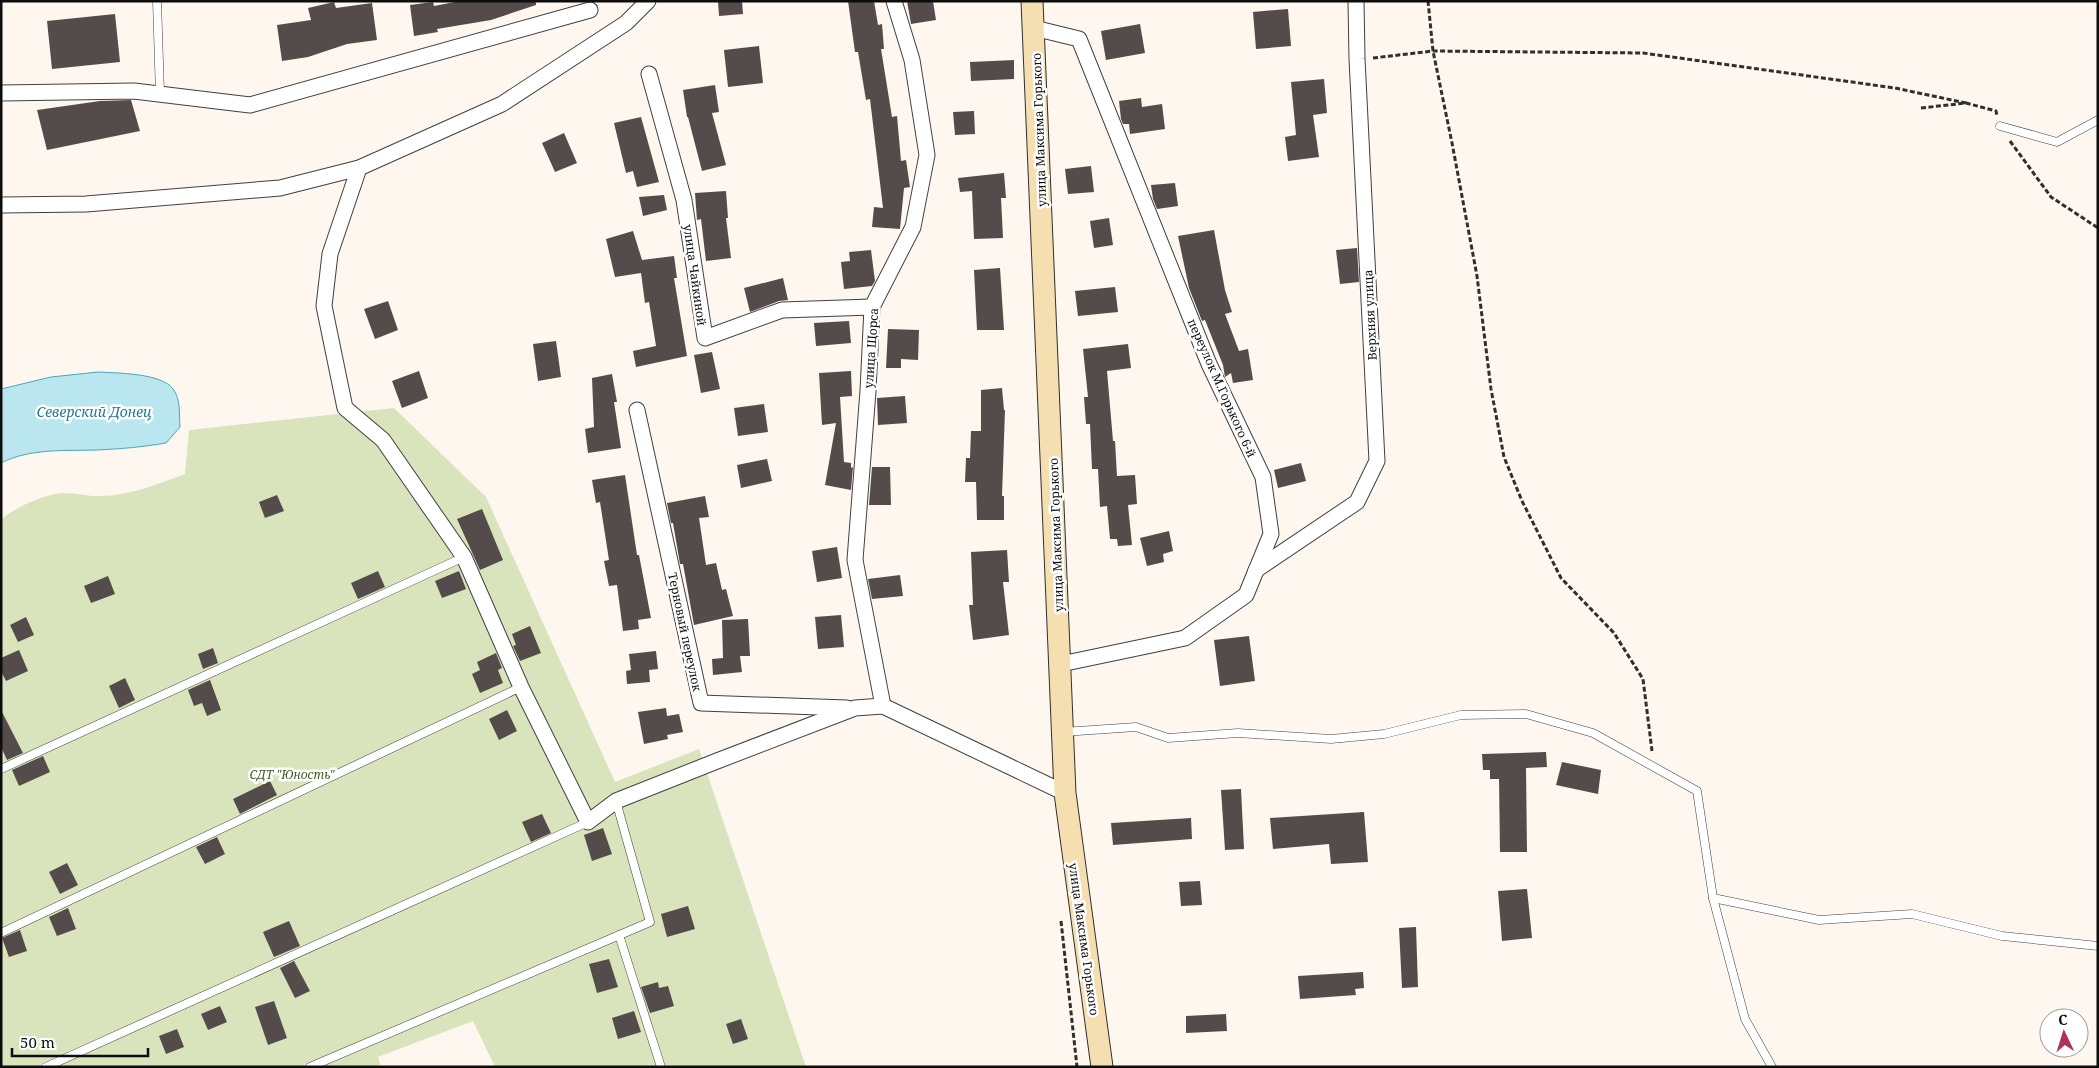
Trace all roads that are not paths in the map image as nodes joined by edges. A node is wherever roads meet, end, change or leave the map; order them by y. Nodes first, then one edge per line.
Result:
1 (157, 1) edge
2 (648, 1) edge
3 (894, 1) edge
4 (1032, 1) edge
5 (1356, 1) edge
6 (590, 10) dead end
7 (1034, 28) junction
8 (649, 74) dead end
9 (1, 93) edge
10 (160, 94) junction
11 (2098, 120) edge
12 (2000, 126) road end
13 (359, 168) junction
14 (1, 205) edge
15 (872, 307) junction
16 (637, 410) dead end
17 (464, 557) junction
18 (1256, 570) junction
19 (1061, 664) junction
20 (521, 687) junction
21 (883, 706) junction
22 (855, 708) junction
23 (1063, 732) junction
24 (1, 769) edge
25 (1065, 793) junction
26 (616, 801) junction
27 (588, 822) junction
28 (1713, 898) junction
29 (1, 933) edge
30 (619, 935) junction
31 (2098, 946) edge
32 (46, 1067) edge
33 (310, 1067) edge
34 (661, 1067) edge
35 (1102, 1067) edge
36 (1772, 1067) edge

1 - 10 lane
2 - 13 street
3 - 15 street, улица Щорса
4 - 7 street, улица Максима Горького
5 - 18 street, Верхняя улица
6 - 10 street
7 - 18 street, переулок М.Горького 6-й
7 - 19 street, улица Максима Горького
8 - 15 street, улица Чайкиной
9 - 10 street
11 - 12 lane
13 - 14 street
13 - 17 street
15 - 21 street, улица Щорса
16 - 22 street, Терновый переулок
17 - 20 street
17 - 24 lane
18 - 19 street, переулок М.Горького 6-й
19 - 23 street, улица Максима Горького
20 - 27 street
20 - 29 lane
21 - 22 street
21 - 25 street
22 - 26 street
23 - 25 street, улица Максима Горького
23 - 28 lane
25 - 35 street, улица Максима Горького
26 - 27 street
26 - 30 lane
27 - 32 lane
28 - 31 lane
28 - 36 lane
30 - 33 lane
30 - 34 lane

